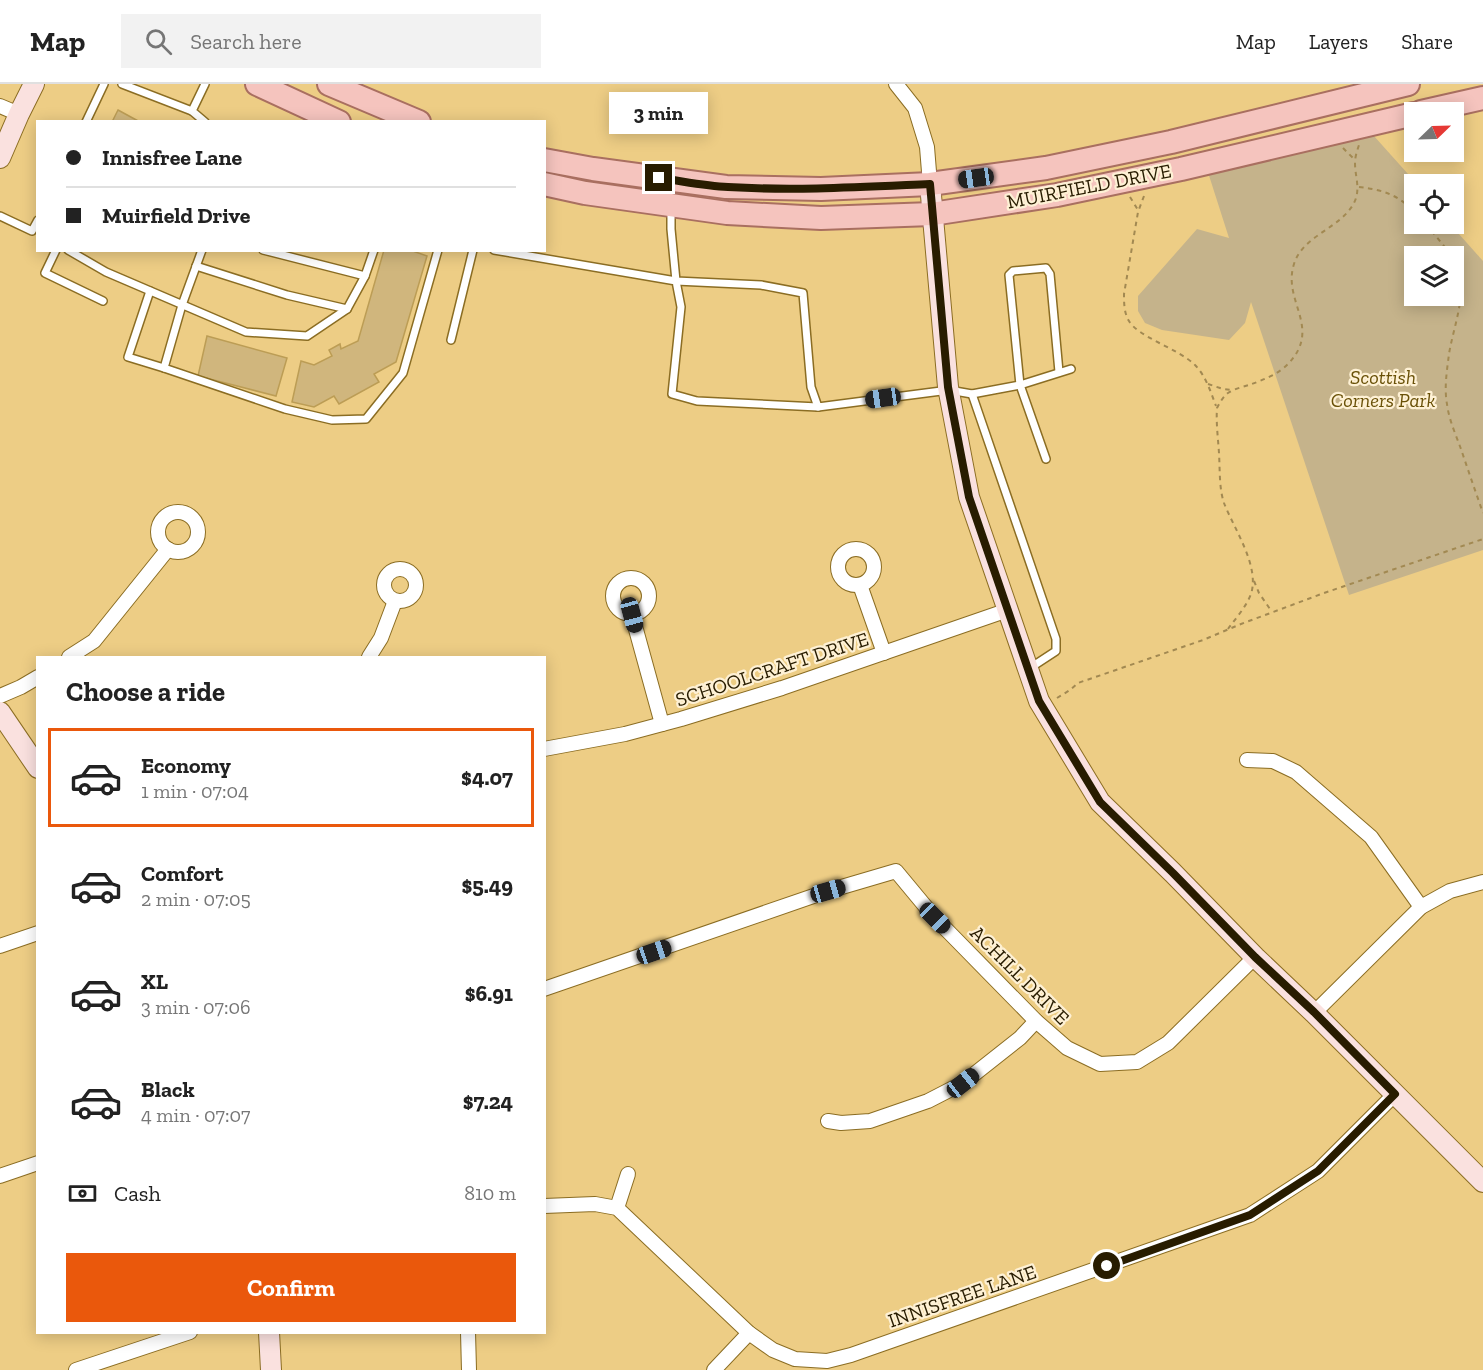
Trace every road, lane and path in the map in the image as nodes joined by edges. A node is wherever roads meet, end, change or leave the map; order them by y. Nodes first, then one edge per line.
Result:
1 (34, 84) edge
2 (104, 84) edge
3 (122, 84) edge
4 (205, 84) edge
5 (257, 84) edge
6 (329, 84) edge
7 (896, 84) edge
8 (1408, 84) edge
9 (1483, 98) edge
10 (1464, 102) edge
11 (0, 106) edge
12 (192, 111) junction
13 (19, 114) junction
14 (1404, 116) edge
15 (87, 120) edge
16 (203, 120) edge
17 (335, 120) edge
18 (413, 120) edge
19 (1359, 142) dead end
20 (1341, 146) dead end
21 (0, 158) edge
22 (546, 160) edge
23 (1355, 160) junction
24 (546, 184) edge
25 (930, 184) junction
26 (1359, 188) junction
27 (1147, 190) dead end
28 (1128, 195) dead end
29 (1404, 202) edge
30 (671, 205) junction
31 (1138, 212) junction
32 (932, 214) junction
33 (0, 216) edge
34 (35, 232) edge
35 (1434, 234) edge
36 (1443, 246) edge
37 (55, 252) edge
38 (71, 252) edge
39 (201, 252) edge
40 (271, 252) edge
41 (373, 252) edge
42 (437, 252) edge
43 (473, 252) edge
44 (506, 252) edge
45 (196, 266) junction
46 (365, 276) junction
47 (676, 281) junction
48 (150, 291) junction
49 (103, 301) dead end
50 (182, 305) junction
51 (1459, 306) edge
52 (347, 309) junction
53 (451, 340) dead end
54 (164, 368) junction
55 (1071, 369) dead end
56 (1059, 372) junction
57 (1207, 384) junction
58 (1020, 385) junction
59 (949, 390) junction
60 (1234, 390) junction
61 (972, 394) junction
62 (818, 407) junction
63 (1217, 408) junction
64 (1046, 459) dead end
65 (1483, 513) edge
66 (1483, 539) edge
67 (168, 549) dead end
68 (1252, 578) junction
69 (861, 585) dead end
70 (395, 601) dead end
71 (1008, 610) junction
72 (1272, 612) junction
73 (632, 615) dead end
74 (1228, 629) junction
75 (884, 653) junction
76 (70, 656) edge
77 (370, 656) edge
78 (1028, 670) junction
79 (36, 678) edge
80 (0, 696) edge
81 (1041, 705) junction
82 (0, 712) edge
83 (662, 724) junction
84 (546, 749) edge
85 (1247, 760) dead end
86 (36, 765) edge
87 (1483, 882) edge
88 (1421, 907) junction
89 (36, 934) edge
90 (0, 946) edge
91 (1255, 957) junction
92 (546, 988) edge
93 (1314, 1012) junction
94 (1036, 1021) junction
95 (1395, 1094) junction
96 (828, 1121) dead end
97 (36, 1164) edge
98 (628, 1174) dead end
99 (0, 1176) edge
100 (1483, 1182) edge
101 (546, 1206) edge
102 (617, 1208) junction
103 (749, 1333) junction
104 (184, 1334) edge
105 (269, 1334) edge
106 (468, 1334) edge
107 (76, 1370) edge
108 (271, 1370) edge
109 (469, 1370) edge
110 (714, 1370) edge

1 - 13 street
2 - 15 lane
3 - 12 lane
4 - 12 lane
5 - 17 main road
6 - 18 main road
7 - 25 street
8 - 25 main road, MUIRFIELD DRIVE
9 - 10 main road
11 - 13 street
12 - 16 lane
13 - 21 street
14 - 32 main road, MUIRFIELD DRIVE
19 - 23 path
20 - 23 path
22 - 25 main road, MUIRFIELD DRIVE
23 - 26 path
24 - 30 main road, MUIRFIELD DRIVE
25 - 32 street
26 - 29 path
26 - 60 path
27 - 31 path
28 - 31 path
30 - 32 main road, MUIRFIELD DRIVE
30 - 47 lane
31 - 57 path
32 - 59 street
33 - 34 lane
35 - 36 path
37 - 49 lane
38 - 48 lane
39 - 45 lane
40 - 46 lane
41 - 46 lane
42 - 54 lane
43 - 53 lane
44 - 47 lane
45 - 50 lane
45 - 52 lane
46 - 52 lane
47 - 62 lane
47 - 62 lane
48 - 50 lane
48 - 54 lane
50 - 52 lane
50 - 54 lane
51 - 65 path
55 - 56 lane
56 - 58 lane
56 - 58 lane
57 - 60 path
57 - 63 path
58 - 61 lane
58 - 64 lane
59 - 61 lane
59 - 62 lane
59 - 71 street
60 - 63 path
61 - 78 lane
63 - 68 path
66 - 72 path
67 - 76 street
68 - 72 path
68 - 74 path
69 - 75 street
70 - 77 street
71 - 75 street, SCHOOLCRAFT DRIVE
71 - 78 street
72 - 74 path
73 - 83 street
74 - 81 path
75 - 83 street, SCHOOLCRAFT DRIVE
78 - 81 street
79 - 80 street
81 - 91 street
82 - 86 street
83 - 84 street, SCHOOLCRAFT DRIVE
85 - 88 street
87 - 88 street
88 - 93 street
89 - 90 street
91 - 93 street
91 - 94 street, ACHILL DRIVE
92 - 94 street, ACHILL DRIVE
93 - 95 street
94 - 96 street
95 - 100 street
95 - 103 street, INNISFREE LANE
97 - 99 street
98 - 102 street
101 - 102 street
102 - 103 street, INNISFREE LANE
103 - 110 street
104 - 107 street
105 - 108 street
106 - 109 street

